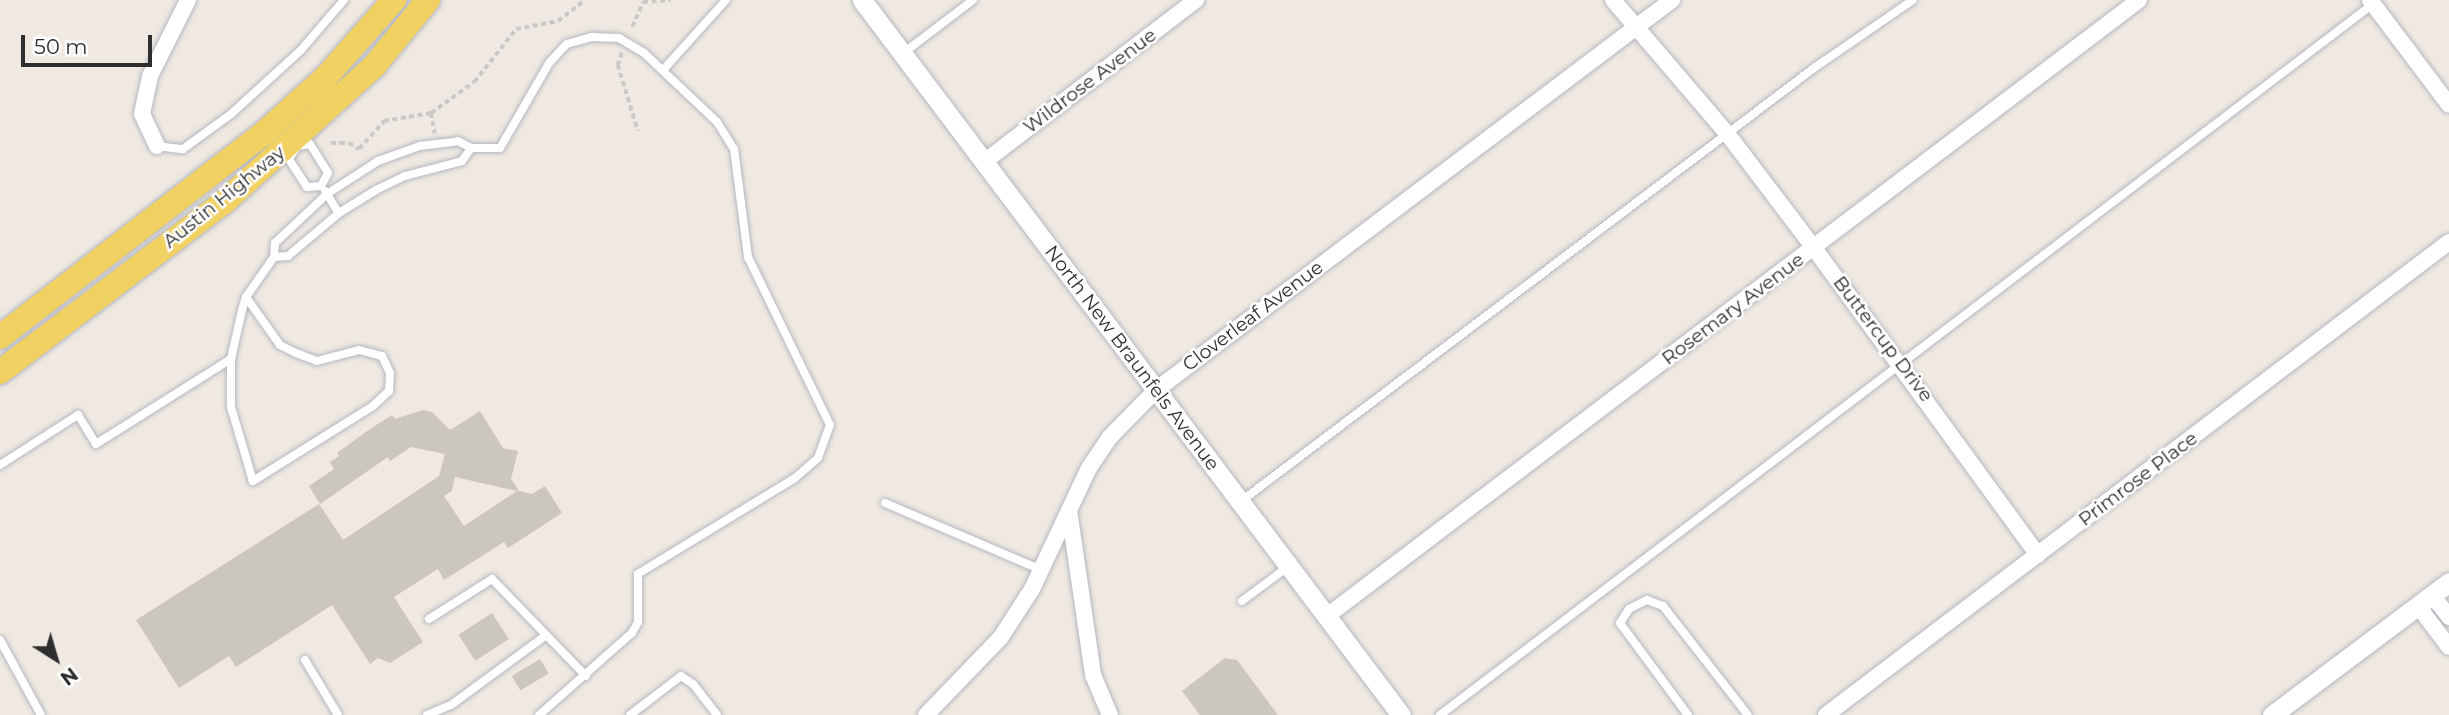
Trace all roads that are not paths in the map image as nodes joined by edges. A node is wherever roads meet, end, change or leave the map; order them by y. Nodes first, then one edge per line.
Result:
1 (188, 0) edge
2 (344, 0) edge
3 (394, 0) edge
4 (428, 0) edge
5 (726, 0) edge
6 (862, 0) edge
7 (973, 0) edge
8 (1196, 0) edge
9 (1613, 0) edge
10 (1672, 0) edge
11 (1913, 0) edge
12 (2139, 0) edge
13 (2374, 1) edge
14 (1635, 28) junction
15 (902, 54) junction
16 (663, 70) junction
17 (2449, 105) edge
18 (278, 121) junction
19 (1729, 136) junction
20 (295, 144) junction
21 (157, 146) joint
22 (471, 148) junction
23 (984, 162) junction
24 (321, 186) junction
25 (327, 194) junction
26 (340, 213) junction
27 (2449, 242) edge
28 (1814, 248) junction
29 (274, 257) junction
30 (246, 297) junction
31 (0, 337) edge
32 (231, 359) junction
33 (1902, 363) junction
34 (0, 372) edge
35 (1156, 390) junction
36 (0, 465) edge
37 (1240, 502) junction
38 (885, 503) dead end
39 (1069, 510) junction
40 (2038, 555) junction
41 (1289, 566) junction
42 (1041, 570) junction
43 (2449, 582) edge
44 (2425, 600) junction
45 (1242, 601) dead end
46 (1327, 616) junction
47 (2449, 617) edge
48 (429, 619) dead end
49 (545, 636) junction
50 (0, 640) edge
51 (2449, 647) edge
52 (305, 660) dead end
53 (586, 676) junction
54 (41, 715) edge
55 (338, 715) edge
56 (427, 715) edge
57 (539, 715) edge
58 (630, 715) edge
59 (717, 715) edge
60 (926, 715) edge
61 (1110, 715) edge
62 (1401, 715) edge
63 (1440, 715) edge
64 (1688, 715) edge
65 (1748, 715) edge
66 (1826, 715) edge
67 (2272, 715) edge

1 - 21 street
2 - 21 lane
3 - 18 main road, Austin Highway
4 - 20 main road, Austin Highway
5 - 16 lane
6 - 15 street, North New Braunfels Avenue
7 - 15 lane
8 - 23 street, Wildrose Avenue
9 - 14 street, Buttercup Drive
10 - 14 street, Cloverleaf Avenue
11 - 19 lane
12 - 28 street, Rosemary Avenue
13 - 17 street
13 - 33 lane
14 - 19 street, Buttercup Drive
14 - 35 street, Cloverleaf Avenue
15 - 23 street, North New Braunfels Avenue
16 - 22 lane
16 - 53 lane
18 - 20 lane
18 - 31 main road, Austin Highway
19 - 28 street, Buttercup Drive
19 - 37 lane
20 - 24 lane
20 - 24 lane
20 - 34 main road, Austin Highway
22 - 25 lane
22 - 26 lane
23 - 35 street, North New Braunfels Avenue
24 - 25 lane
25 - 26 lane
25 - 29 lane
26 - 29 lane
27 - 40 street, Primrose Place
28 - 33 street, Buttercup Drive
28 - 46 street, Rosemary Avenue
29 - 30 lane
30 - 32 lane
30 - 32 lane
32 - 36 lane
33 - 40 street, Buttercup Drive
33 - 63 lane
35 - 37 street, North New Braunfels Avenue
35 - 39 street, Cloverleaf Avenue
37 - 41 street, North New Braunfels Avenue
38 - 42 lane
39 - 42 street, Cloverleaf Avenue
39 - 61 street
40 - 66 street, Primrose Place
41 - 45 lane
41 - 46 street, North New Braunfels Avenue
42 - 60 street, Cloverleaf Avenue
43 - 44 street
44 - 47 street
44 - 51 street
44 - 67 street
46 - 62 street, North New Braunfels Avenue
48 - 49 lane
49 - 53 lane
49 - 56 lane
50 - 54 lane
52 - 55 lane
53 - 57 lane
58 - 59 lane
64 - 65 lane

